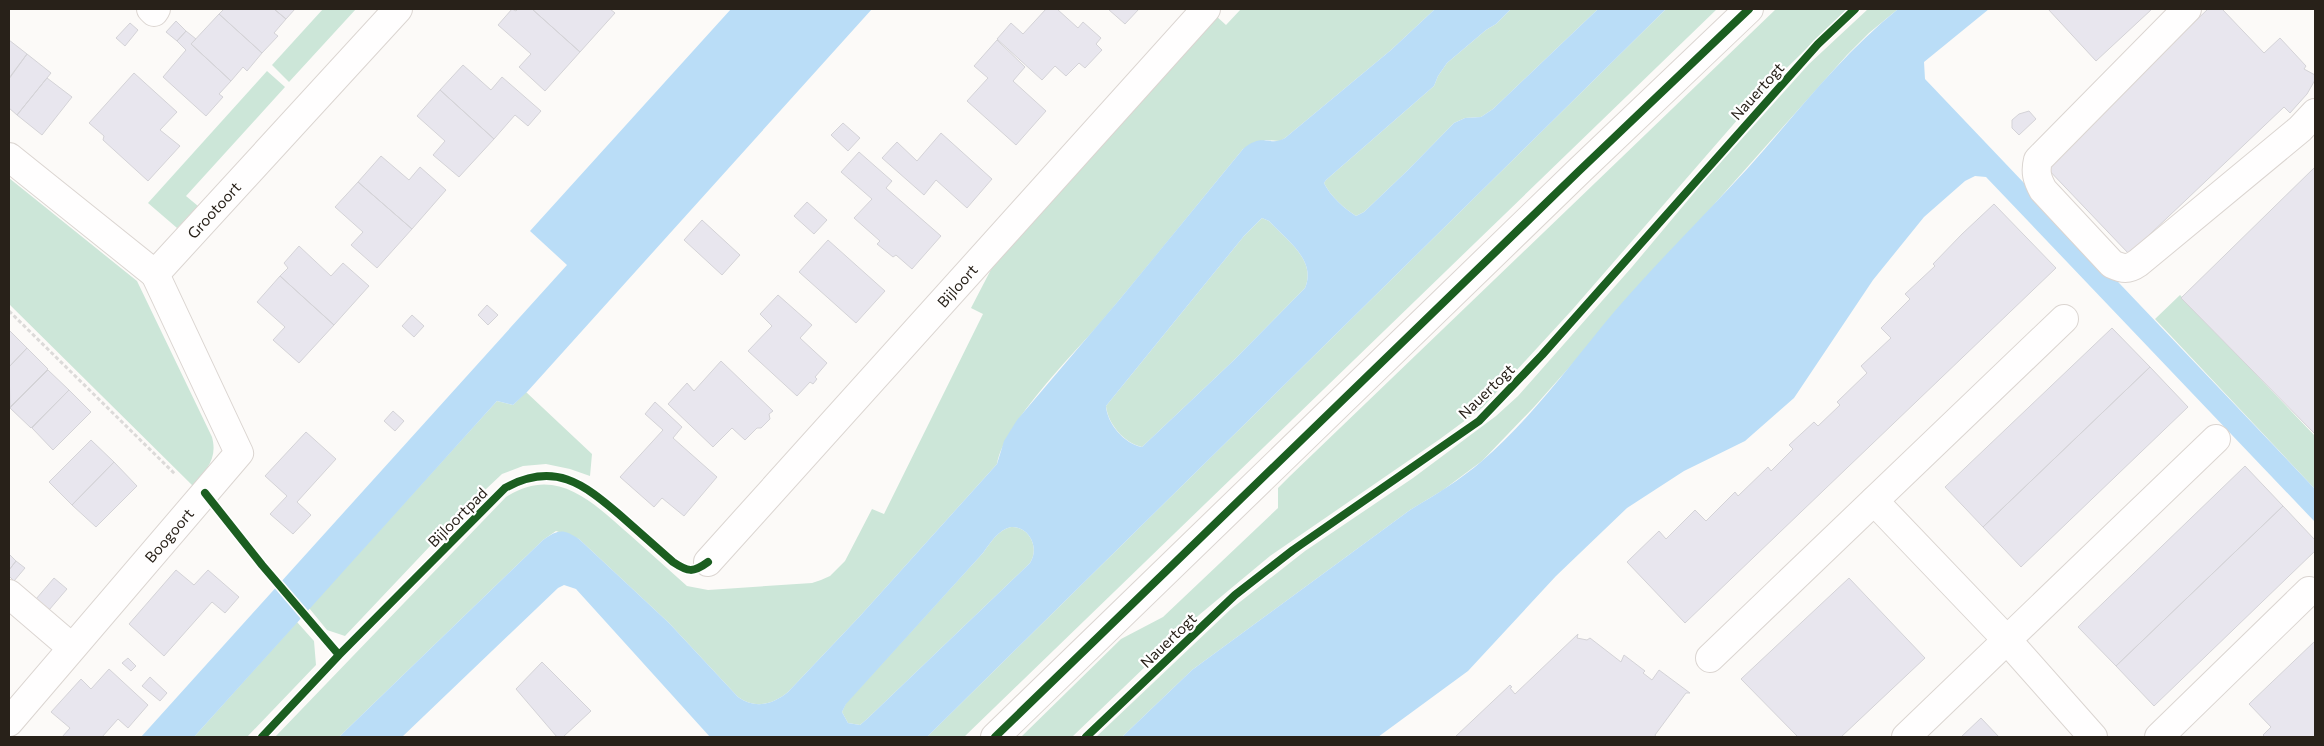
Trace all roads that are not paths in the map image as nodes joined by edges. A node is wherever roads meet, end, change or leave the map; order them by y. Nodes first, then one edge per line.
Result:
1 (151, 9) edge
2 (156, 9) edge
3 (398, 9) edge
4 (1206, 9) edge
5 (1749, 9) edge
6 (2187, 9) edge
7 (2315, 112) edge
8 (9, 157) edge
9 (155, 274) junction
10 (2064, 319) dead end
11 (2216, 439) dead end
12 (1874, 501) junction
13 (708, 562) dead end
14 (2309, 591) dead end
15 (9, 594) edge
16 (2007, 640) junction
17 (71, 647) junction
18 (1710, 658) dead end
19 (9, 722) edge
20 (995, 737) edge
21 (1906, 737) edge
22 (2093, 737) edge
23 (2158, 737) edge

1 - 2 street
3 - 9 street, Grootoort
4 - 13 street, Bijloort
5 - 20 street
6 - 7 street
8 - 9 street
9 - 17 street, Boogoort
10 - 12 street
11 - 16 street
12 - 16 street
12 - 18 street
14 - 23 street
15 - 17 street
16 - 21 street
16 - 22 street
17 - 19 street, Boogoort

